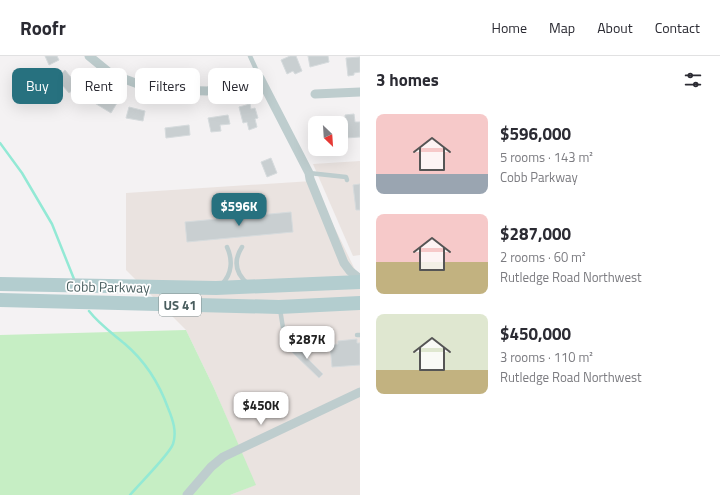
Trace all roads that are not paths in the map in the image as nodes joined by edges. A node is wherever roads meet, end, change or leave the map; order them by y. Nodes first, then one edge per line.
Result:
1 (89, 56) edge
2 (250, 56) edge
3 (255, 68) edge
4 (263, 84) edge
5 (208, 91) edge
6 (360, 92) edge
7 (315, 94) dead end
8 (309, 172) junction
9 (347, 180) dead end
10 (227, 247) dead end
11 (242, 247) dead end
12 (344, 263) junction
13 (360, 280) edge
14 (0, 284) edge
15 (329, 284) junction
16 (253, 287) junction
17 (216, 288) junction
18 (0, 300) edge
19 (360, 304) edge
20 (279, 307) junction
21 (316, 346) dead end
22 (360, 392) edge
23 (187, 495) edge

1 - 5 street
2 - 3 lane
4 - 8 street
6 - 7 street
8 - 9 lane
8 - 12 street
10 - 17 lane
11 - 16 lane
12 - 13 street
12 - 15 street
13 - 15 main road, Cobb Parkway / US 41
14 - 17 main road, Cobb Parkway / US 41
15 - 16 main road, Cobb Parkway / US 41
16 - 17 main road, Cobb Parkway / US 41
18 - 20 main road, Cobb Parkway / US 41
19 - 20 main road, Cobb Parkway / US 41
20 - 21 lane
22 - 23 street

